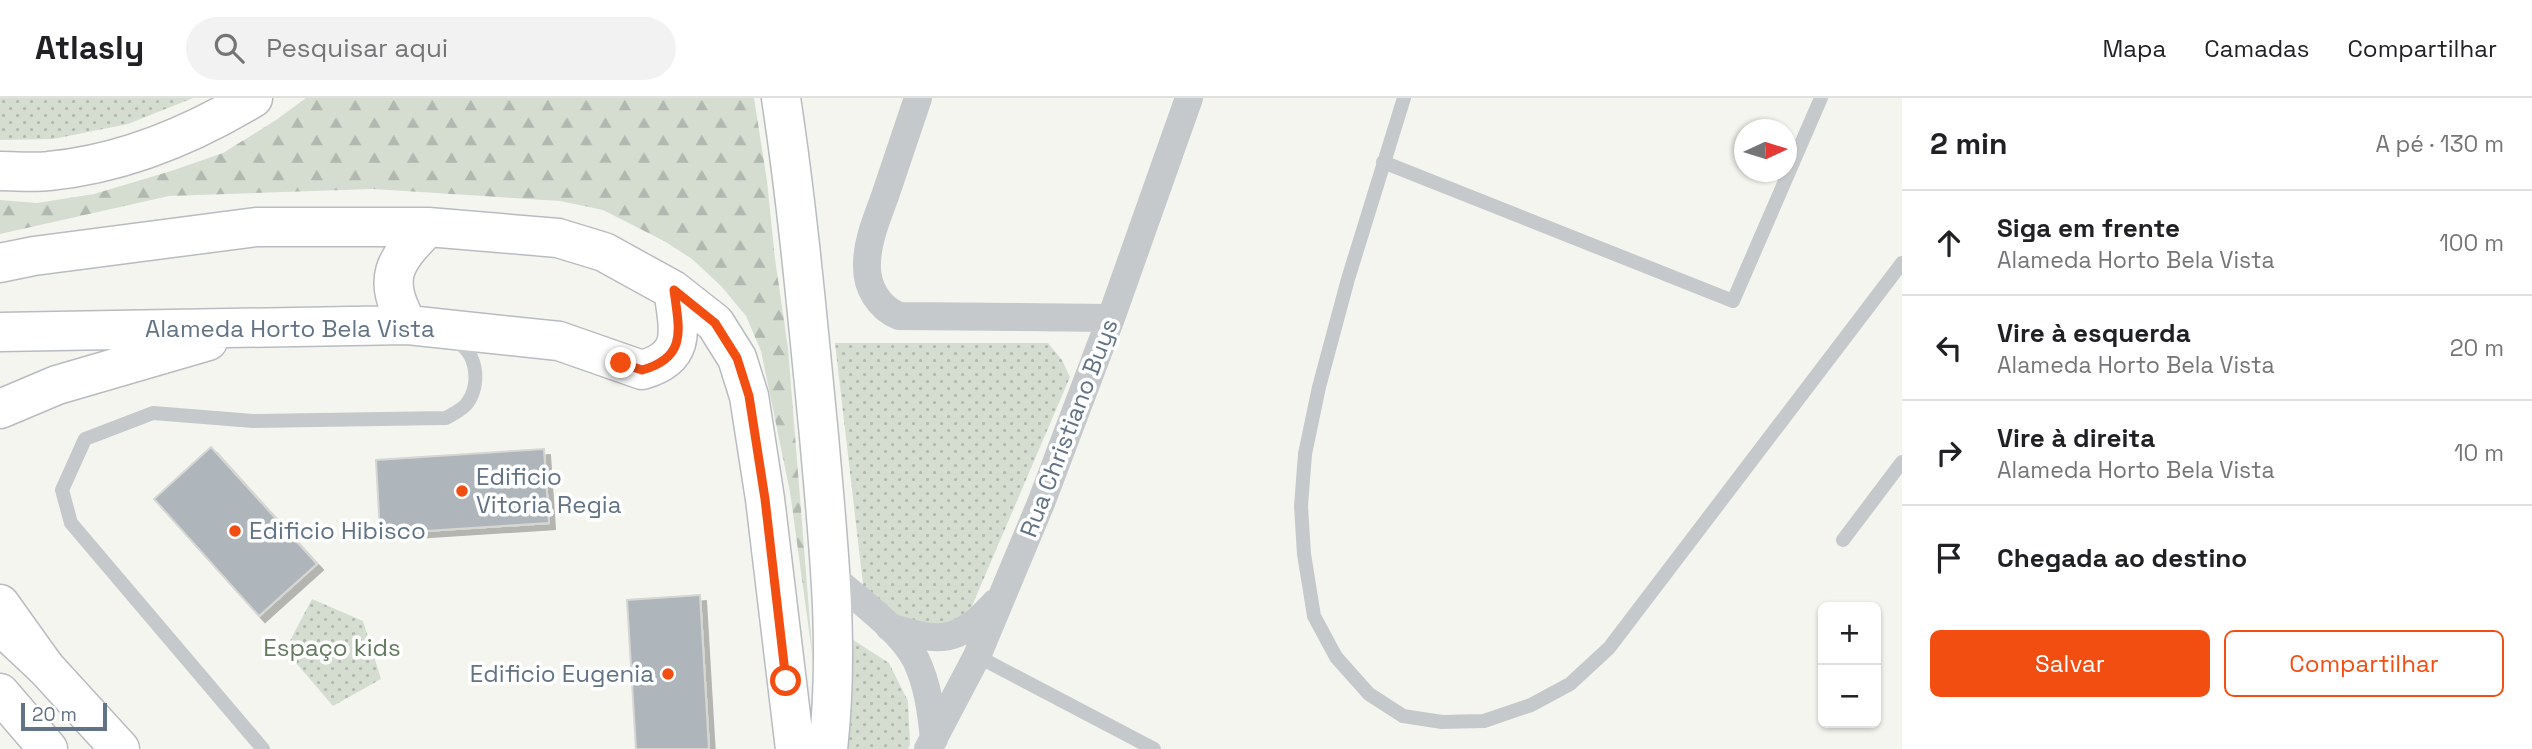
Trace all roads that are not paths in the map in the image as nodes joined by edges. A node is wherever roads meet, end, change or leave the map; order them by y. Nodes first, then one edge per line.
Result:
1 (253, 98) edge
2 (781, 98) edge
3 (918, 98) edge
4 (1189, 98) edge
5 (1404, 98) edge
6 (1821, 98) edge
7 (1383, 162) junction
8 (0, 171) edge
9 (428, 227) junction
10 (0, 263) edge
11 (1902, 263) edge
12 (674, 290) junction
13 (1111, 318) junction
14 (408, 325) junction
15 (253, 327) junction
16 (0, 332) edge
17 (0, 409) edge
18 (1902, 462) edge
19 (1843, 540) dead end
20 (831, 576) junction
21 (1004, 594) junction
22 (0, 604) edge
23 (0, 625) edge
24 (889, 627) junction
25 (977, 656) junction
26 (45, 667) junction
27 (0, 692) edge
28 (931, 744) edge
29 (48, 749) edge
30 (120, 749) edge
31 (263, 749) edge
32 (795, 749) edge
33 (828, 749) edge
34 (1154, 749) edge

1 - 8 main road
2 - 20 main road
3 - 13 street
4 - 13 street, Rua Christiano Buys
5 - 7 lane
6 - 7 lane
7 - 11 lane
9 - 10 main road
9 - 12 main road
9 - 14 main road
12 - 14 main road, Alameda Horto Bela Vista
12 - 32 main road
13 - 21 street, Rua Christiano Buys
14 - 15 main road, Alameda Horto Bela Vista
14 - 31 lane
15 - 16 main road, Alameda Horto Bela Vista
15 - 17 main road
18 - 19 lane
20 - 24 street
20 - 33 main road
21 - 24 street
21 - 25 street, Rua Christiano Buys
22 - 26 main road
23 - 26 main road
24 - 28 street
25 - 28 street, Rua Christiano Buys
25 - 34 lane
26 - 30 main road
27 - 29 main road

